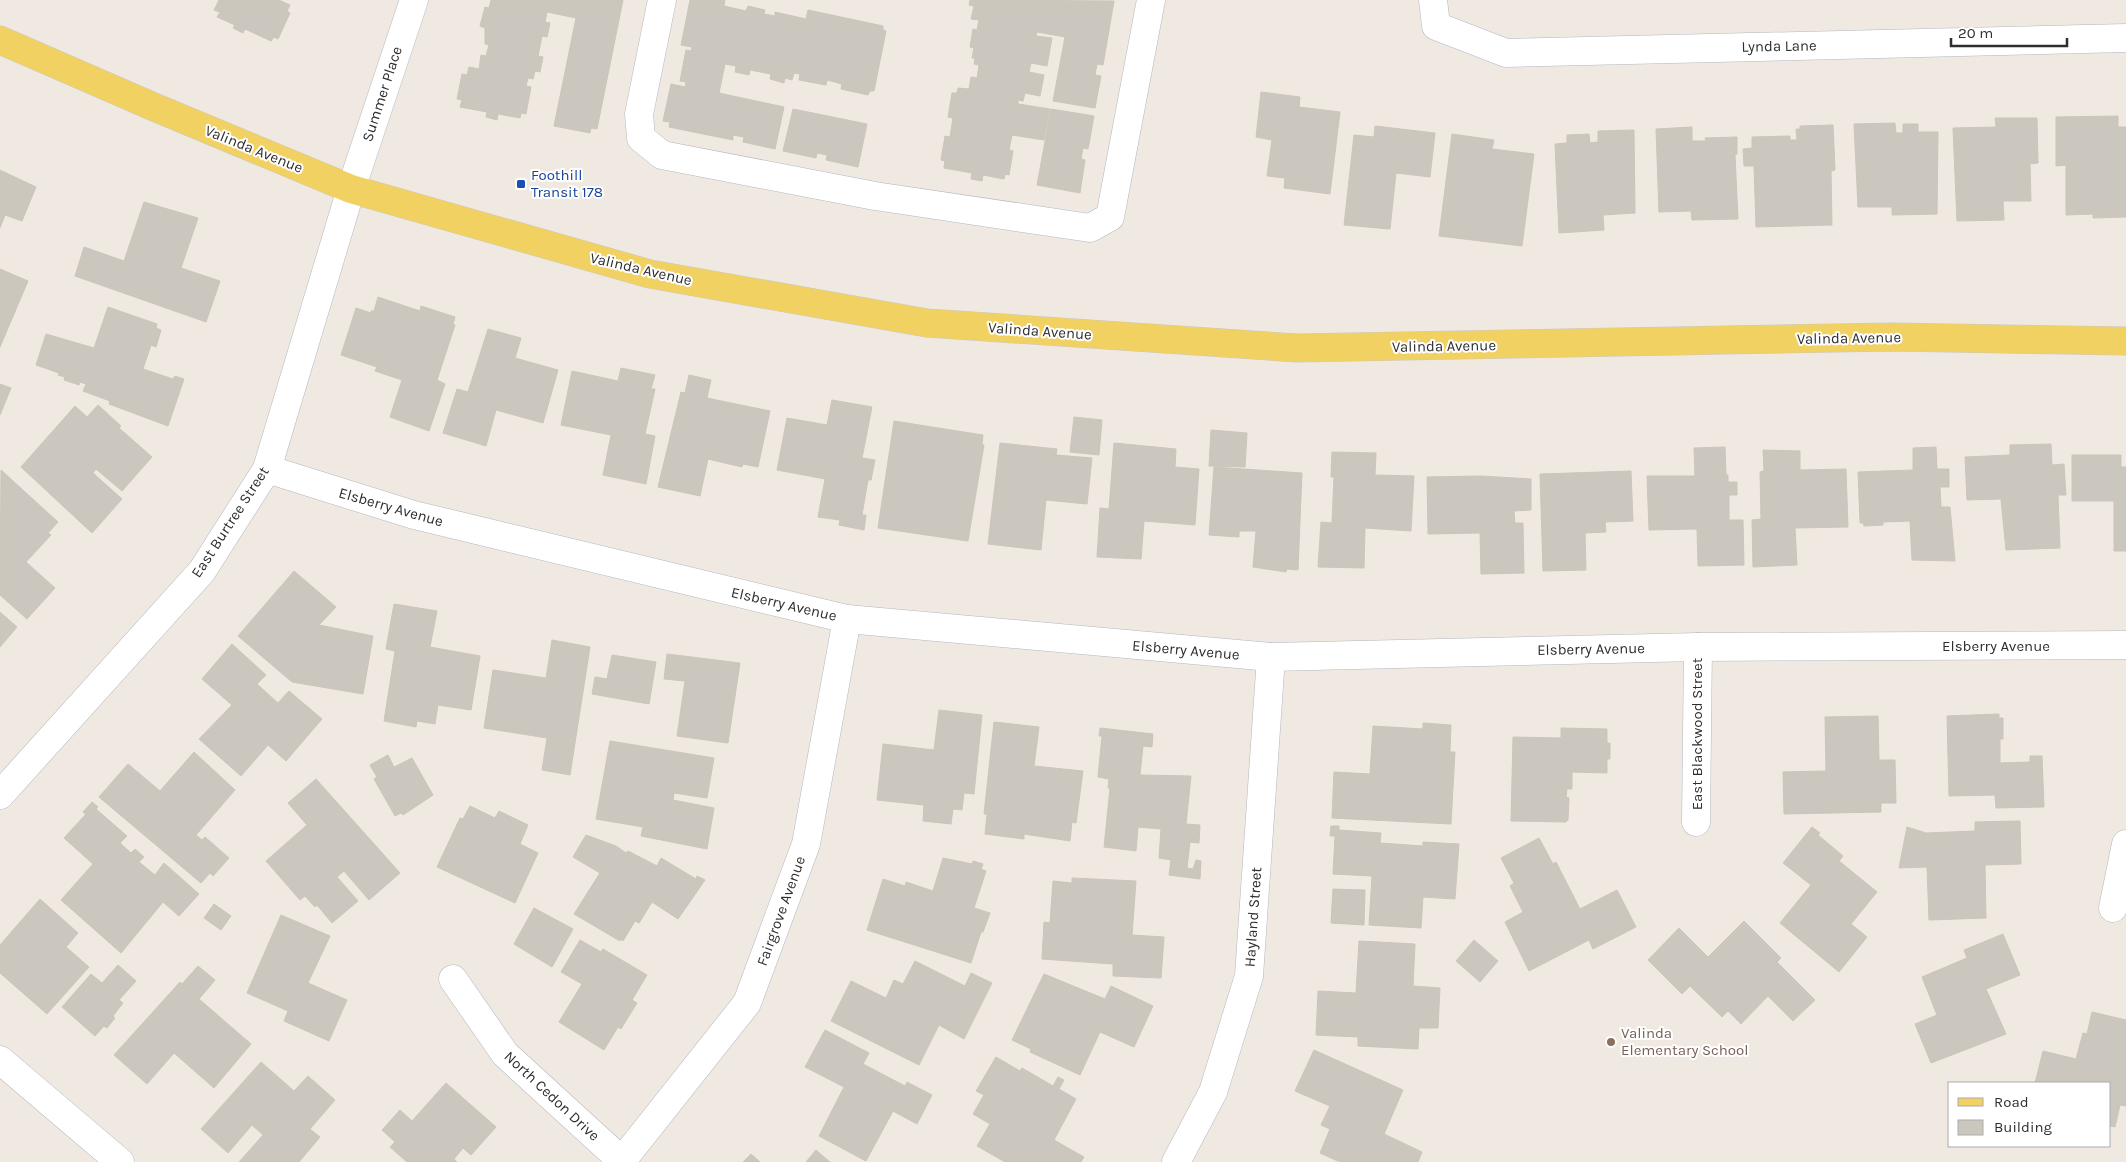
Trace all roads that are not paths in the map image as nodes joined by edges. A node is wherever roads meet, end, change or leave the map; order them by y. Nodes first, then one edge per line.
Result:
1 (414, 0) edge
2 (662, 0) edge
3 (1151, 0) edge
4 (1435, 13) edge
5 (2126, 38) edge
6 (0, 40) edge
7 (351, 189) junction
8 (2126, 341) edge
9 (267, 469) junction
10 (847, 618) junction
11 (2126, 645) edge
12 (1698, 647) junction
13 (1271, 657) junction
14 (0, 795) edge
15 (1696, 822) dead end
16 (2126, 844) edge
17 (2114, 908) dead end
18 (453, 979) dead end
19 (0, 1060) edge
20 (621, 1161) edge
21 (120, 1162) edge
22 (1176, 1162) edge

1 - 7 street, Summer Place
2 - 3 street
4 - 5 street, Lynda Lane
6 - 7 main road, Valinda Avenue
7 - 8 main road, Valinda Avenue
7 - 9 street, East Burtree Street
9 - 10 street, Elsberry Avenue
9 - 14 street, East Burtree Street
10 - 13 street, Elsberry Avenue
10 - 20 street, Fairgrove Avenue
11 - 12 street, Elsberry Avenue
12 - 13 street, Elsberry Avenue
12 - 15 street, East Blackwood Street
13 - 22 street, Hayland Street
16 - 17 street
18 - 20 street, North Cedon Drive
19 - 21 street

